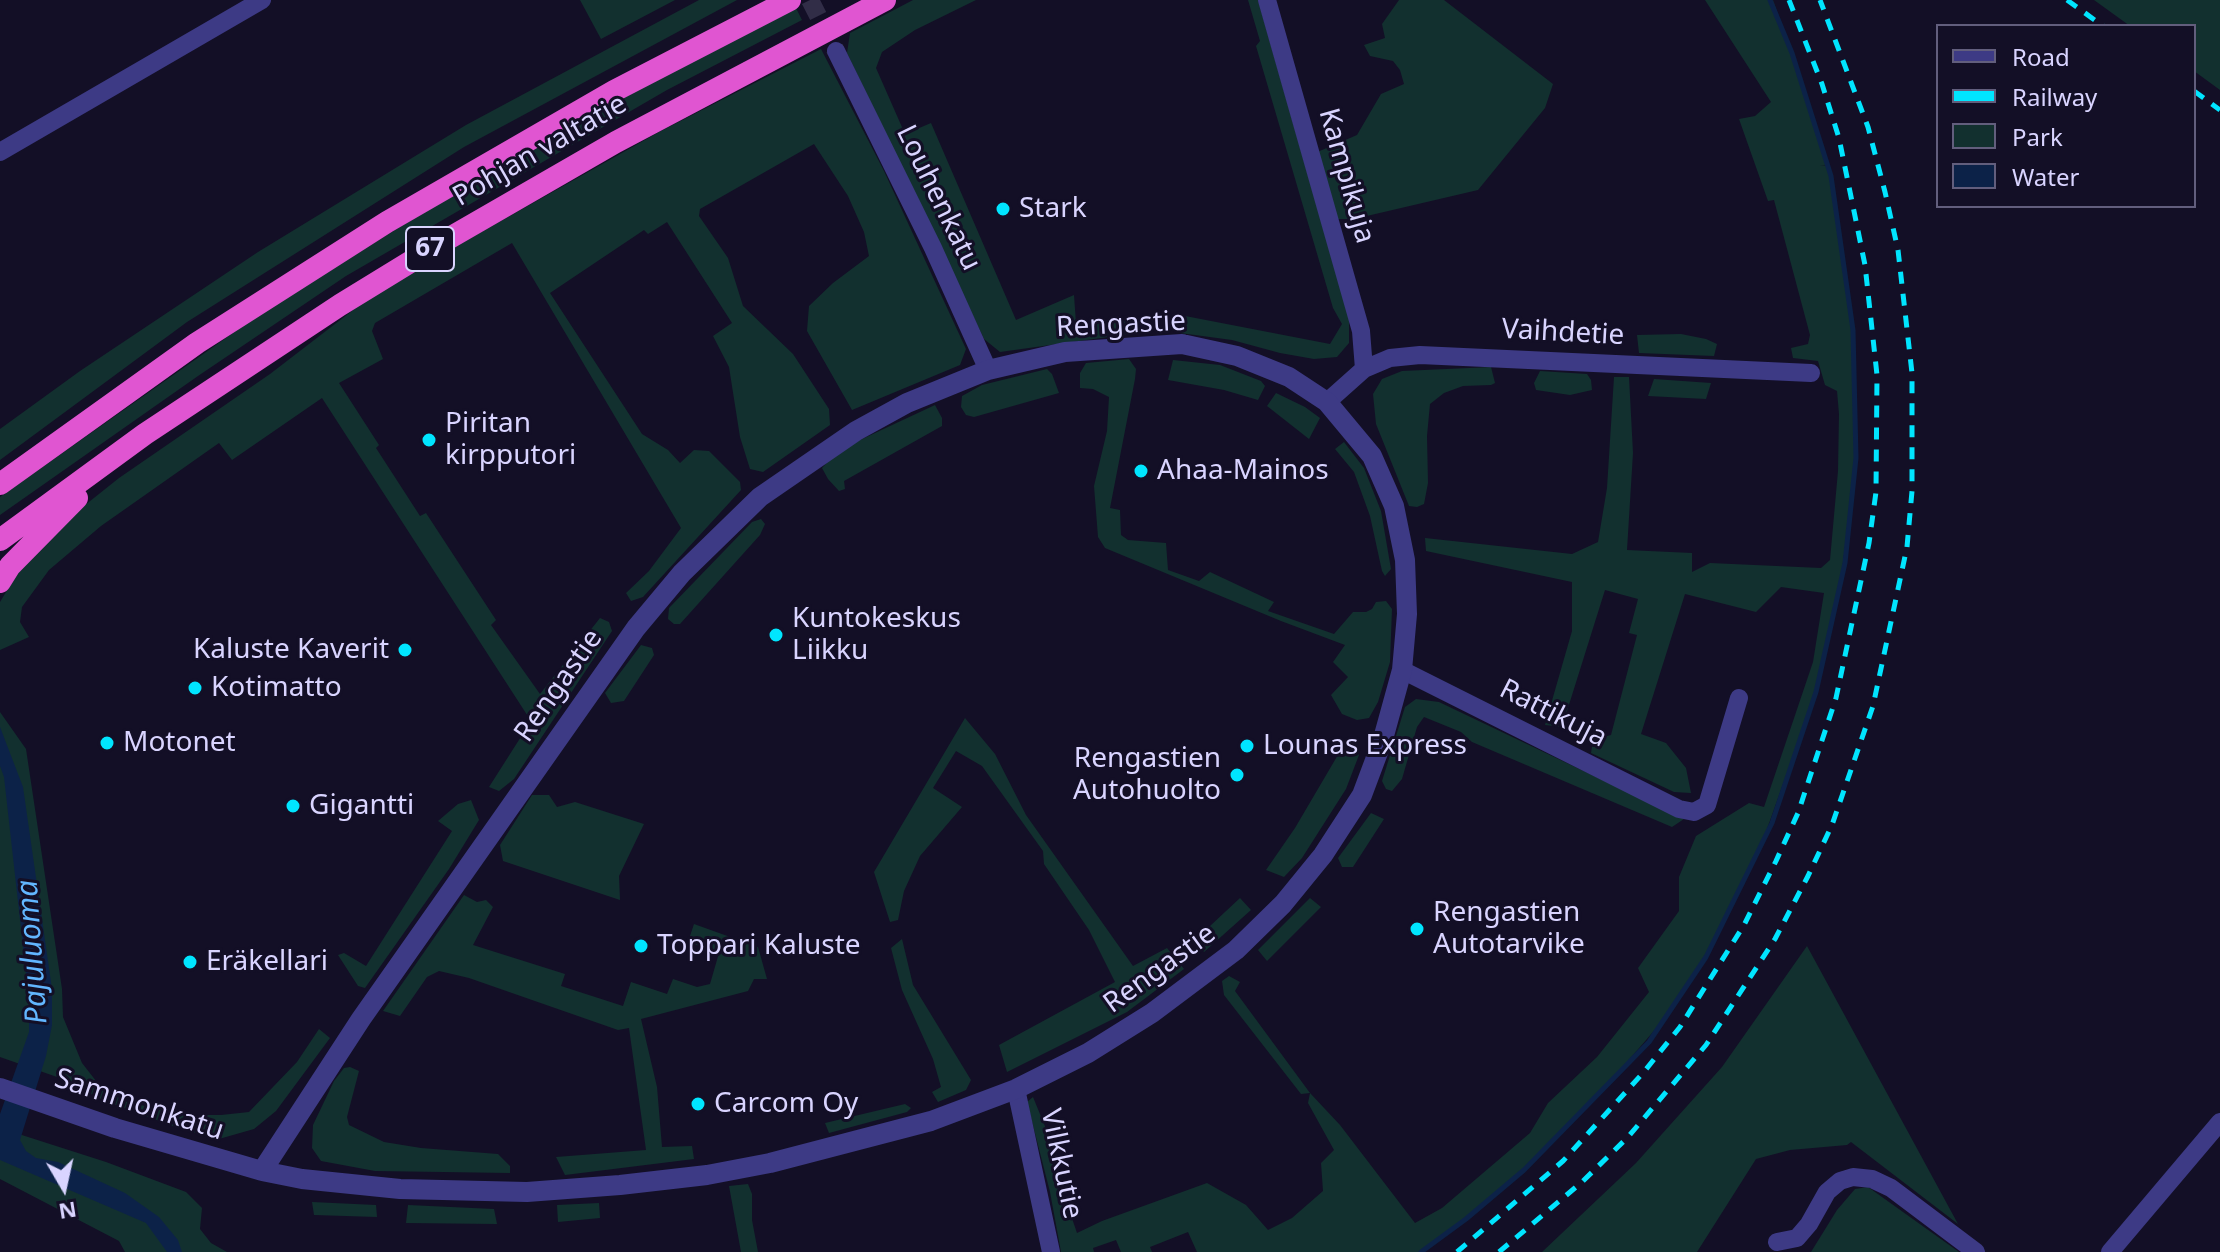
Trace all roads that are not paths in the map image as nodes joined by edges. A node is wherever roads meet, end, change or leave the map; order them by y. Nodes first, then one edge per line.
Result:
1 (262, 0) edge
2 (790, 0) edge
3 (885, 0) edge
4 (1267, 0) edge
5 (836, 51) tunnel mouth
6 (0, 152) edge
7 (1364, 369) junction
8 (988, 370) junction
9 (1811, 373) dead end
10 (1327, 402) junction
11 (145, 434) junction
12 (0, 484) edge
13 (0, 540) edge
14 (0, 582) edge
15 (1402, 670) junction
16 (1739, 698) dead end
17 (0, 1088) edge
18 (1016, 1089) junction
19 (2220, 1122) edge
20 (262, 1171) junction
21 (1777, 1242) dead end
22 (1051, 1252) edge
23 (1976, 1252) edge
24 (2110, 1252) edge

1 - 6 street
2 - 12 highway, Pohjan valtatie / 67
3 - 11 highway, Pohjan valtatie / 67
4 - 7 street, Kampikuja
5 - 8 street, Louhenkatu
7 - 9 street, Vaihdetie
7 - 10 street, Vaihdetie
8 - 10 street, Rengastie
8 - 20 street, Rengastie
10 - 15 street, Rengastie
11 - 13 highway, Pohjan valtatie / 67
11 - 14 highway
15 - 16 street, Rattikuja
15 - 18 street, Rengastie
17 - 20 street, Sammonkatu
18 - 20 street, Rengastie
18 - 22 street, Vilkkutie
19 - 24 street
21 - 23 street

